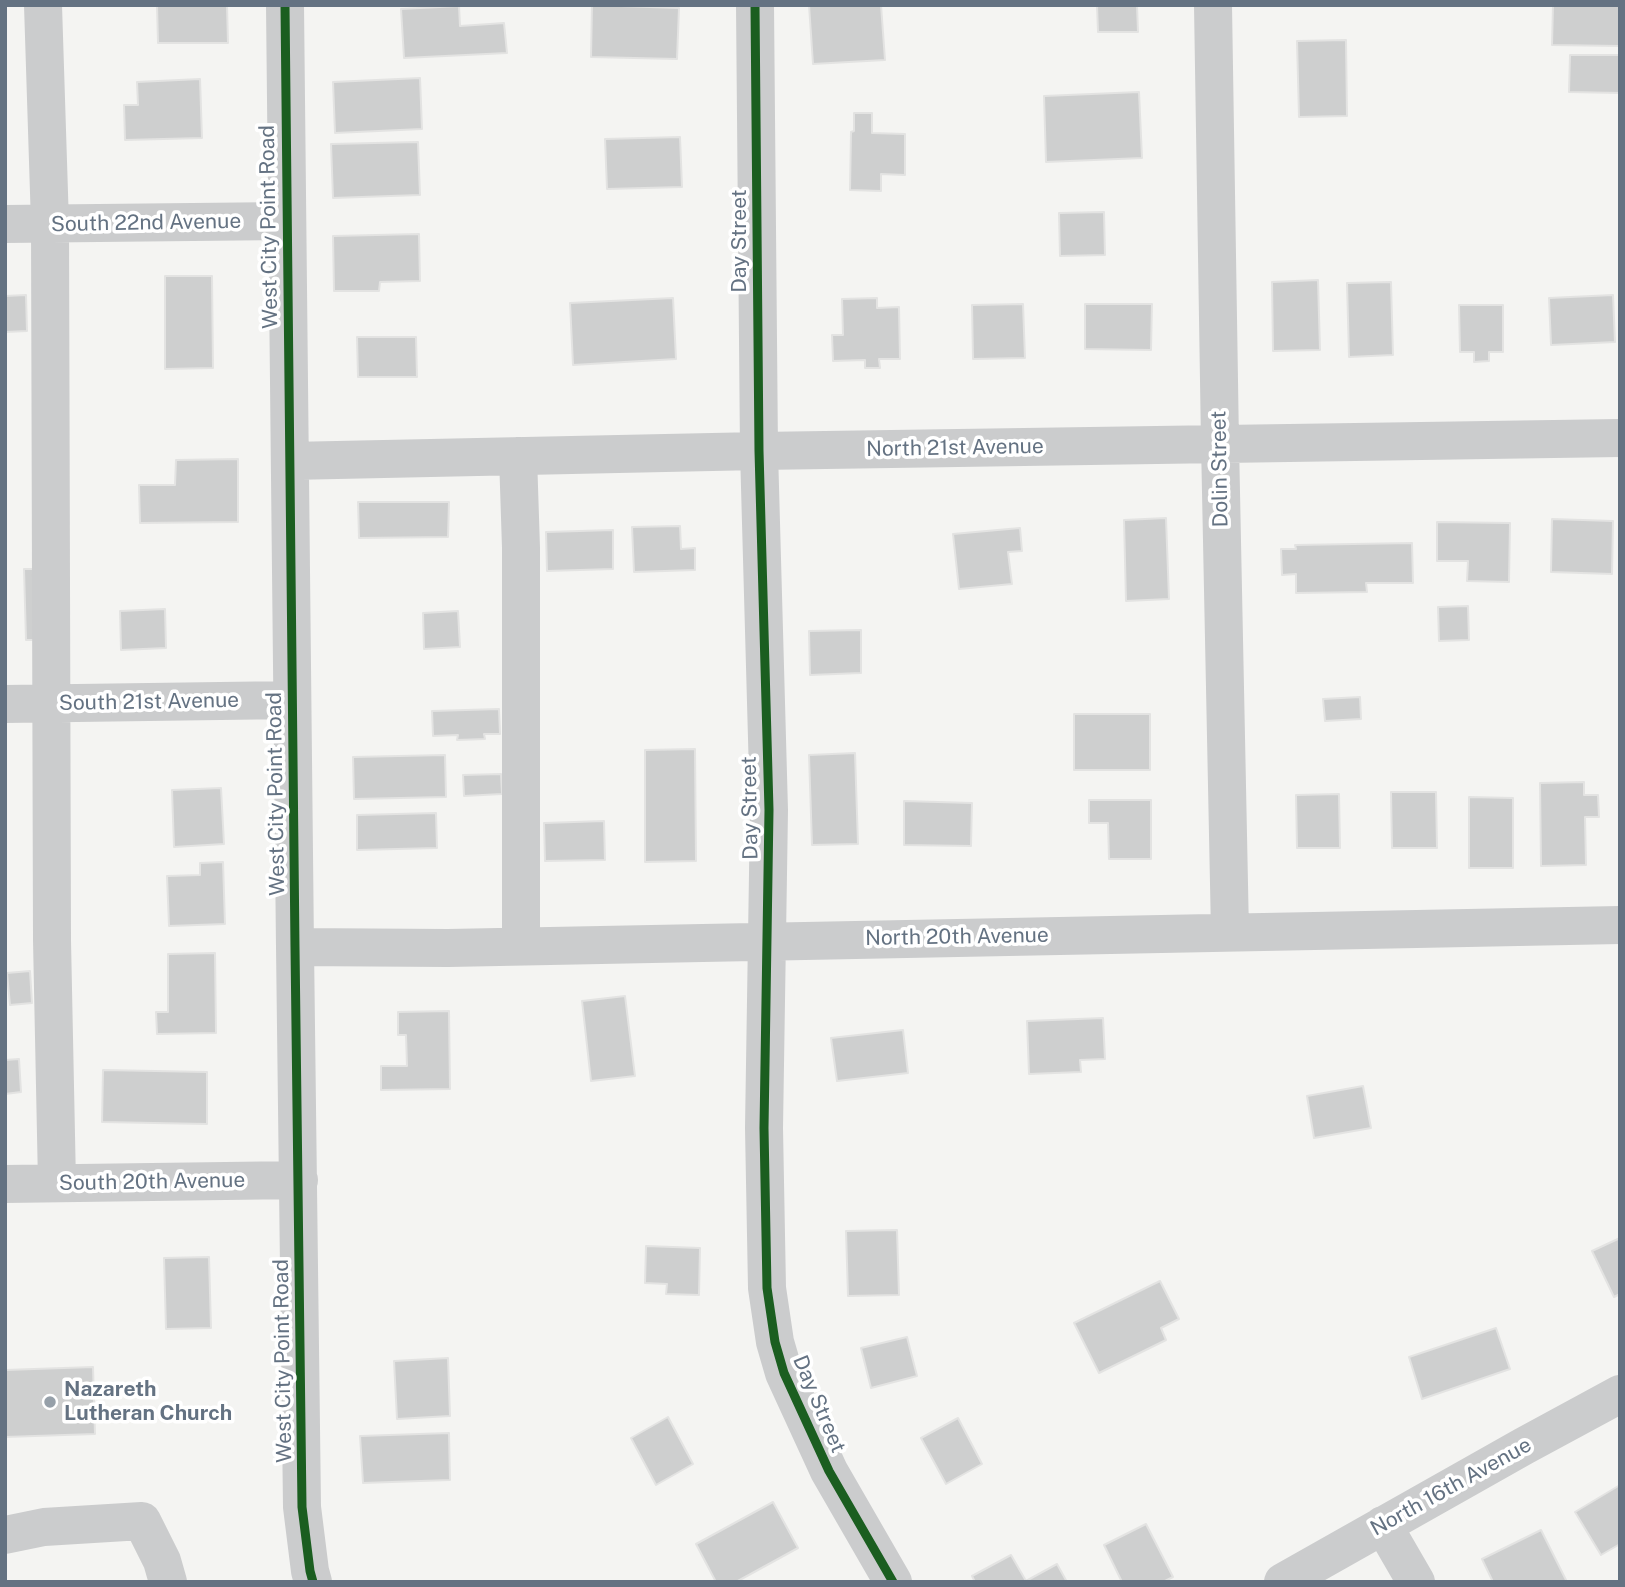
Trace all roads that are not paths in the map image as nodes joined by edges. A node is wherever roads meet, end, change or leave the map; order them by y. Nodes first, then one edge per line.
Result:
1 (43, 5) edge
2 (285, 5) edge
3 (755, 5) edge
4 (1213, 5) edge
5 (286, 221) junction
6 (5, 224) edge
7 (50, 224) junction
8 (1620, 438) edge
9 (1220, 443) junction
10 (759, 451) junction
11 (518, 456) junction
12 (290, 461) junction
13 (292, 700) junction
14 (52, 703) junction
15 (5, 704) edge
16 (1620, 925) edge
17 (1230, 932) junction
18 (768, 941) junction
19 (521, 946) junction
20 (295, 947) junction
21 (299, 1180) junction
22 (57, 1183) junction
23 (5, 1184) edge
24 (1620, 1394) edge
25 (1383, 1525) junction
26 (5, 1535) edge
27 (168, 1582) edge
28 (313, 1582) edge
29 (893, 1582) edge
30 (1283, 1582) edge
31 (1416, 1582) edge

1 - 7 street
2 - 5 street, West City Point Road
3 - 10 street, Day Street
4 - 9 street, Dolin Street
5 - 7 street, South 22nd Avenue
5 - 12 street, West City Point Road
6 - 7 street, South 22nd Avenue
7 - 14 street
8 - 9 street, North 21st Avenue
9 - 10 street, North 21st Avenue
9 - 17 street, Dolin Street
10 - 11 street, North 21st Avenue
10 - 18 street, Day Street
11 - 12 street, North 21st Avenue
11 - 19 street
12 - 13 street, West City Point Road
13 - 14 street, South 21st Avenue
13 - 20 street, West City Point Road
14 - 15 street, South 21st Avenue
14 - 22 street
16 - 17 street, North 20th Avenue
17 - 18 street, North 20th Avenue
18 - 19 street, North 20th Avenue
18 - 29 street, Day Street
19 - 20 street, North 20th Avenue
20 - 21 street, West City Point Road
21 - 22 street, South 20th Avenue
21 - 28 street, West City Point Road
22 - 23 street, South 20th Avenue
24 - 25 street, North 16th Avenue
25 - 30 street, North 16th Avenue
25 - 31 street
26 - 27 street

